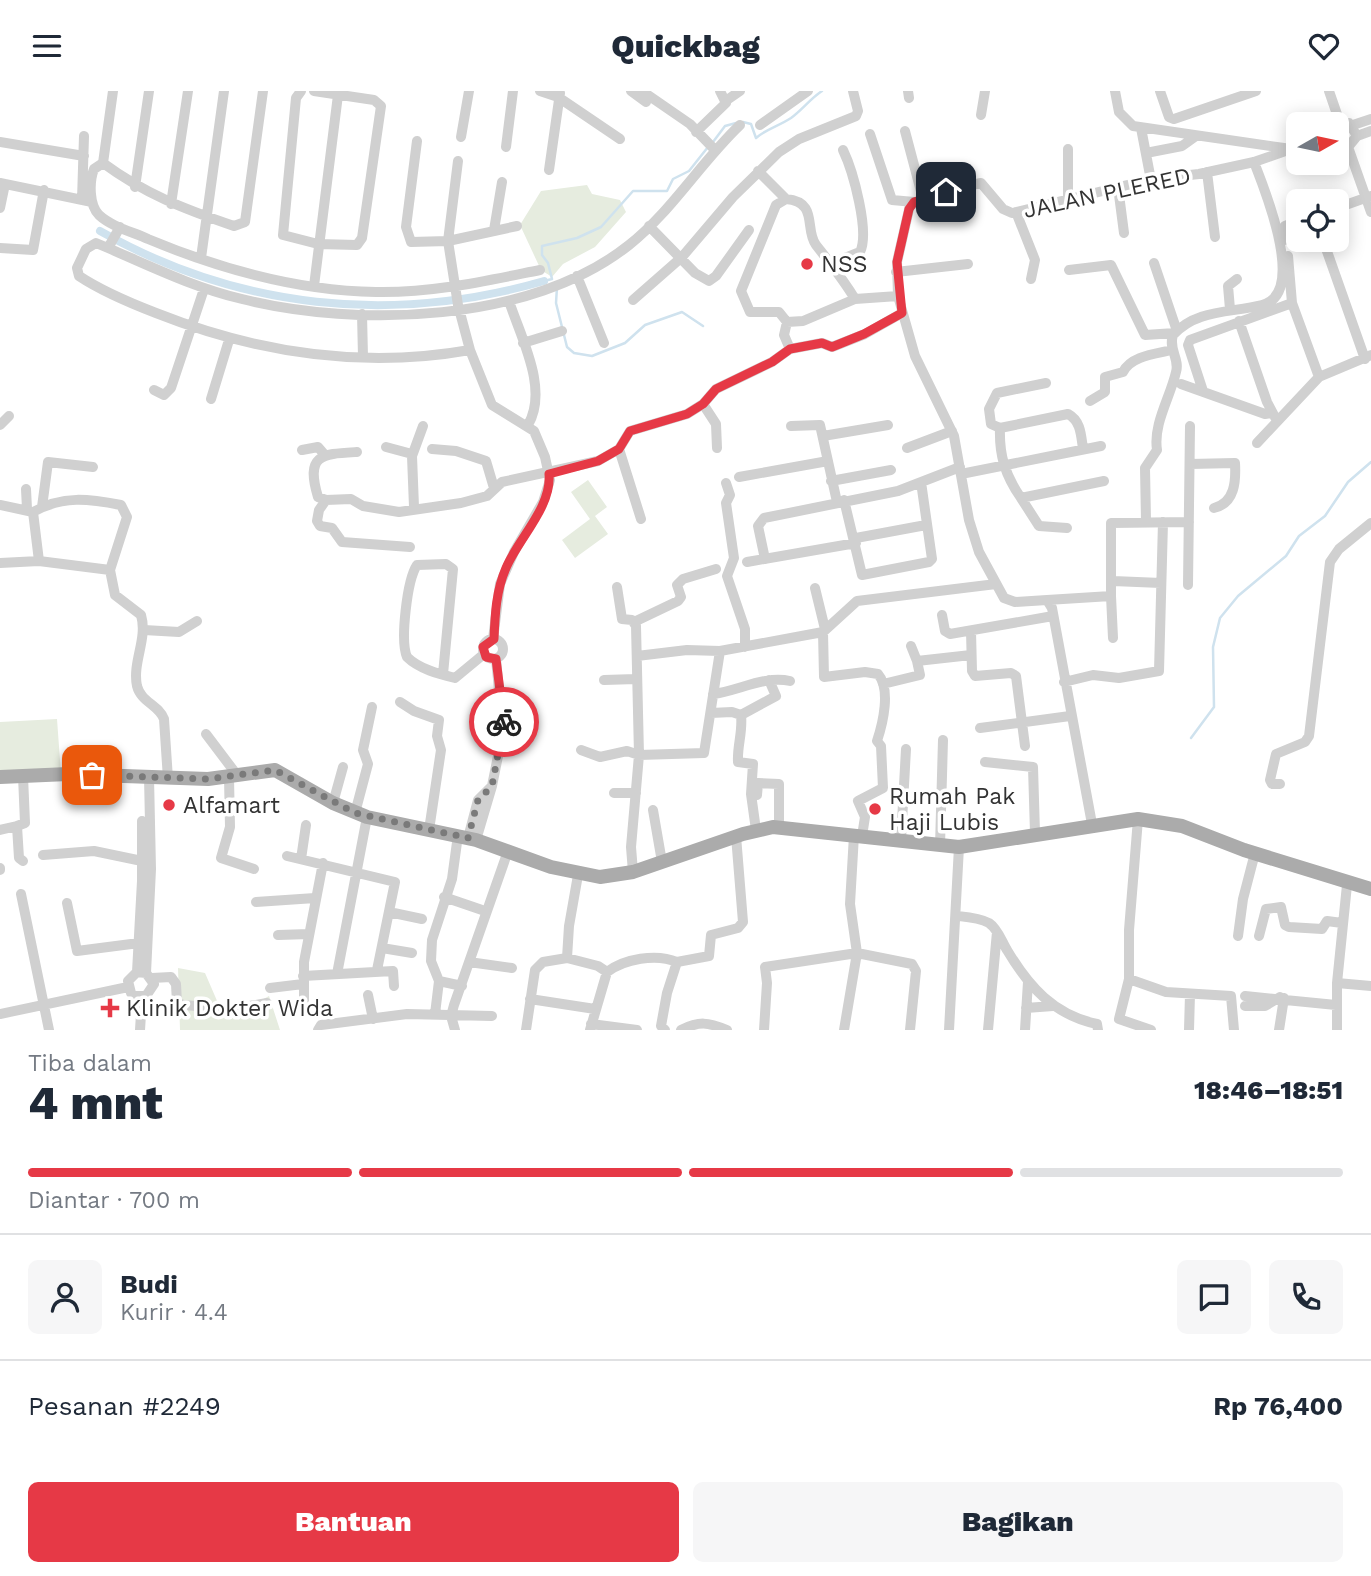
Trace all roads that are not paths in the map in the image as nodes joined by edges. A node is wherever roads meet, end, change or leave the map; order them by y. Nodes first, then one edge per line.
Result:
1 (113, 91) edge
2 (149, 91) edge
3 (188, 91) edge
4 (225, 91) edge
5 (262, 91) edge
6 (301, 91) edge
7 (314, 91) edge
8 (469, 91) edge
9 (513, 91) edge
10 (540, 91) edge
11 (631, 91) edge
12 (642, 91) edge
13 (740, 91) edge
14 (808, 91) edge
15 (853, 91) edge
16 (985, 91) edge
17 (1115, 91) edge
18 (1160, 91) edge
19 (1218, 91) edge
20 (1256, 91) edge
21 (1329, 91) edge
22 (559, 94) edge
23 (338, 95) junction
24 (724, 96) edge
25 (651, 101) junction
26 (1222, 103) junction
27 (1335, 112) edge
28 (981, 115) dead end
29 (1371, 119) edge
30 (740, 125) dead end
31 (760, 125) dead end
32 (1141, 128) junction
33 (1349, 128) edge
34 (905, 131) dead end
35 (1355, 131) junction
36 (1371, 131) edge
37 (870, 134) dead end
38 (84, 136) dead end
39 (1196, 136) junction
40 (461, 137) dead end
41 (1349, 138) edge
42 (620, 139) dead end
43 (417, 141) dead end
44 (0, 142) edge
45 (707, 142) junction
46 (506, 147) dead end
47 (1286, 147) edge
48 (1068, 149) dead end
49 (843, 150) dead end
50 (1286, 151) edge
51 (1146, 153) junction
52 (84, 156) junction
53 (1349, 160) edge
54 (458, 161) dead end
55 (1254, 162) junction
56 (103, 163) junction
57 (549, 170) dead end
58 (758, 171) junction
59 (1207, 172) junction
60 (1150, 175) dead end
61 (502, 182) dead end
62 (2, 183) edge
63 (135, 187) junction
64 (1118, 187) junction
65 (44, 190) junction
66 (1368, 197) edge
67 (786, 199) junction
68 (919, 200) junction
69 (1068, 200) junction
70 (87, 201) junction
71 (171, 204) junction
72 (1349, 204) edge
73 (0, 208) edge
74 (1016, 212) junction
75 (1371, 212) edge
76 (207, 216) junction
77 (517, 226) dead end
78 (649, 226) junction
79 (1286, 226) edge
80 (118, 229) junction
81 (494, 230) junction
82 (749, 230) dead end
83 (1124, 233) dead end
84 (1214, 237) dead end
85 (448, 241) junction
86 (318, 244) junction
87 (106, 246) junction
88 (0, 248) edge
89 (1286, 248) edge
90 (1286, 252) edge
91 (1328, 252) edge
92 (682, 257) junction
93 (201, 258) junction
94 (832, 263) junction
95 (1154, 263) dead end
96 (968, 264) dead end
97 (1069, 269) dead end
98 (540, 270) dead end
99 (896, 272) junction
100 (577, 277) junction
101 (1031, 279) dead end
102 (1237, 279) dead end
103 (314, 286) junction
104 (456, 288) junction
105 (204, 289) junction
106 (898, 296) junction
107 (855, 299) junction
108 (633, 300) dead end
109 (509, 301) junction
110 (1292, 303) junction
111 (458, 307) junction
112 (1230, 309) junction
113 (902, 313) junction
114 (362, 314) junction
115 (1239, 321) junction
116 (787, 322) junction
117 (191, 327) junction
118 (562, 331) dead end
119 (1176, 332) junction
120 (229, 340) junction
121 (523, 343) junction
122 (604, 343) dead end
123 (790, 349) junction
124 (470, 350) junction
125 (1172, 350) junction
126 (1368, 357) edge
127 (363, 358) junction
128 (1319, 377) junction
129 (1046, 383) dead end
130 (1181, 384) dead end
131 (154, 390) dead end
132 (1203, 391) junction
133 (211, 399) dead end
134 (1090, 401) dead end
135 (703, 404) junction
136 (9, 416) dead end
137 (1271, 416) junction
138 (0, 425) edge
139 (528, 425) junction
140 (888, 425) dead end
141 (423, 426) dead end
142 (791, 426) dead end
143 (1189, 426) dead end
144 (1000, 428) junction
145 (952, 431) junction
146 (823, 436) junction
147 (1101, 446) dead end
148 (386, 447) dead end
149 (907, 447) dead end
150 (717, 448) dead end
151 (432, 449) dead end
152 (619, 449) junction
153 (1083, 449) junction
154 (302, 450) dead end
155 (357, 452) dead end
156 (324, 454) junction
157 (412, 454) junction
158 (828, 461) junction
159 (1001, 464) junction
160 (1190, 464) junction
161 (93, 467) dead end
162 (891, 470) dead end
163 (960, 470) junction
164 (549, 474) junction
165 (739, 477) dead end
166 (831, 481) junction
167 (1104, 481) dead end
168 (726, 483) dead end
169 (922, 487) junction
170 (494, 488) junction
171 (26, 489) dead end
172 (1021, 498) junction
173 (326, 500) junction
174 (841, 501) junction
175 (0, 505) edge
176 (414, 507) junction
177 (1213, 508) dead end
178 (34, 509) junction
179 (640, 519) dead end
180 (1146, 521) junction
181 (1163, 522) junction
182 (1189, 522) junction
183 (1371, 523) edge
184 (926, 525) junction
185 (1067, 528) dead end
186 (856, 540) junction
187 (410, 547) dead end
188 (765, 559) junction
189 (39, 561) junction
190 (747, 562) dead end
191 (0, 563) edge
192 (716, 569) dead end
193 (110, 570) junction
194 (1113, 581) junction
195 (1161, 583) junction
196 (996, 584) junction
197 (1188, 585) dead end
198 (617, 587) dead end
199 (815, 588) dead end
200 (1111, 596) junction
201 (1047, 600) junction
202 (942, 615) dead end
203 (1053, 616) junction
204 (197, 621) dead end
205 (634, 621) junction
206 (144, 630) junction
207 (824, 630) junction
208 (971, 631) junction
209 (1113, 638) dead end
210 (494, 639) junction
211 (911, 646) dead end
212 (745, 647) junction
213 (720, 651) junction
214 (484, 654) junction
215 (971, 655) junction
216 (636, 656) junction
217 (496, 659) junction
218 (917, 661) junction
219 (443, 674) junction
220 (636, 679) junction
221 (604, 680) dead end
222 (769, 680) junction
223 (790, 681) dead end
224 (1064, 682) junction
225 (883, 684) junction
226 (713, 694) junction
227 (401, 702) dead end
228 (372, 707) dead end
229 (711, 713) junction
230 (741, 715) junction
231 (1070, 716) junction
232 (1023, 721) junction
233 (981, 728) dead end
234 (206, 734) dead end
235 (943, 740) dead end
236 (1025, 746) dead end
237 (906, 749) dead end
238 (581, 750) dead end
239 (639, 755) junction
240 (985, 762) dead end
241 (343, 767) dead end
242 (23, 776) junction
243 (233, 776) junction
244 (0, 777) edge
245 (145, 777) junction
246 (168, 779) junction
247 (1280, 784) dead end
248 (614, 793) dead end
249 (636, 793) junction
250 (333, 803) junction
251 (653, 810) dead end
252 (361, 815) junction
253 (1138, 818) junction
254 (1092, 824) junction
255 (306, 825) dead end
256 (17, 826) junction
257 (779, 827) junction
258 (429, 829) junction
259 (758, 829) junction
260 (0, 830) edge
261 (1035, 833) junction
262 (858, 835) junction
263 (736, 836) junction
264 (467, 838) junction
265 (901, 840) junction
266 (940, 846) junction
267 (959, 847) junction
268 (508, 851) junction
269 (1255, 853) junction
270 (43, 855) dead end
271 (287, 856) dead end
272 (301, 859) junction
273 (23, 861) dead end
274 (142, 861) junction
275 (662, 862) junction
276 (323, 863) junction
277 (254, 869) dead end
278 (359, 872) junction
279 (634, 872) junction
280 (578, 874) junction
281 (1347, 884) junction
282 (1371, 890) edge
283 (21, 894) dead end
284 (444, 897) junction
285 (316, 898) junction
286 (256, 902) dead end
287 (67, 903) dead end
288 (485, 911) junction
289 (389, 912) junction
290 (958, 916) junction
291 (422, 919) dead end
292 (1342, 923) junction
293 (997, 932) junction
294 (309, 934) junction
295 (278, 935) dead end
296 (1238, 936) dead end
297 (1259, 936) dead end
298 (139, 943) junction
299 (382, 948) junction
300 (412, 953) dead end
301 (857, 953) junction
302 (567, 958) junction
303 (469, 962) junction
304 (677, 962) junction
305 (512, 968) dead end
306 (377, 970) junction
307 (607, 972) junction
308 (145, 974) junction
309 (337, 974) junction
310 (1129, 979) junction
311 (303, 980) junction
312 (439, 981) junction
313 (1028, 982) junction
314 (1337, 983) junction
315 (394, 986) dead end
316 (462, 986) junction
317 (1371, 986) edge
318 (128, 987) junction
319 (270, 988) dead end
320 (1190, 994) junction
321 (368, 995) dead end
322 (142, 998) junction
323 (1282, 998) junction
324 (530, 999) junction
325 (1245, 1001) dead end
326 (267, 1003) dead end
327 (43, 1005) junction
328 (1336, 1005) junction
329 (1053, 1006) junction
330 (1026, 1008) junction
331 (304, 1009) dead end
332 (595, 1009) junction
333 (0, 1014) edge
334 (435, 1014) junction
335 (451, 1016) junction
336 (492, 1016) dead end
337 (373, 1019) junction
338 (590, 1027) edge
339 (49, 1030) edge
340 (140, 1030) edge
341 (318, 1030) edge
342 (455, 1030) edge
343 (526, 1030) edge
344 (637, 1030) edge
345 (656, 1030) edge
346 (664, 1030) edge
347 (681, 1030) edge
348 (727, 1030) edge
349 (764, 1030) edge
350 (844, 1030) edge
351 (910, 1030) edge
352 (949, 1030) edge
353 (988, 1030) edge
354 (1025, 1030) edge
355 (1098, 1030) edge
356 (1152, 1030) edge
357 (1189, 1030) edge
358 (1234, 1030) edge
359 (1279, 1030) edge
360 (1337, 1030) edge

1 - 56 street
2 - 63 street
3 - 71 street
4 - 76 street
5 - 76 street
6 - 86 street
7 - 23 street
8 - 40 street
9 - 46 street
10 - 22 street
11 - 25 street
12 - 25 street
13 - 24 street
14 - 31 street
15 - 58 street
16 - 28 street
17 - 32 street
18 - 26 street
19 - 26 street
20 - 26 street
21 - 27 street
22 - 42 street
22 - 57 street
23 - 86 street
23 - 86 street
24 - 45 street
25 - 45 street
29 - 35 street
30 - 45 street
32 - 39 street
32 - 51 street
33 - 35 street
34 - 68 street
35 - 36 street
35 - 41 street
37 - 68 street
38 - 52 street
39 - 47 street
39 - 51 street
43 - 85 street
44 - 52 street
45 - 78 street
48 - 69 street
49 - 94 street
50 - 55 street, JALAN PLERED
51 - 60 street
52 - 70 street
53 - 66 street
54 - 85 street
55 - 59 street, JALAN PLERED
55 - 112 street
56 - 63 street
56 - 70 street
58 - 67 street
58 - 92 street
59 - 64 street, JALAN PLERED
59 - 84 street
61 - 81 street
62 - 65 street
62 - 73 street
63 - 71 street
64 - 69 street, JALAN PLERED
64 - 83 street
65 - 70 street
65 - 88 street
66 - 72 street
66 - 75 street
67 - 94 street
67 - 116 street
68 - 74 street, JALAN PLERED
68 - 99 street
69 - 74 street, JALAN PLERED
70 - 80 street
71 - 76 street
74 - 101 street
76 - 93 street
77 - 81 street
78 - 92 street
78 - 100 street
79 - 89 street
80 - 87 street
80 - 93 street
81 - 85 street
82 - 92 street
85 - 104 street
86 - 103 street
87 - 105 street
87 - 117 street
90 - 110 street
91 - 126 street
92 - 108 street
93 - 103 street
94 - 107 street
95 - 119 street
96 - 99 street
97 - 119 street
98 - 104 street
99 - 106 street
100 - 109 street
100 - 122 street
102 - 112 street
103 - 104 street
104 - 111 street
105 - 114 street
105 - 117 street
106 - 107 street
106 - 113 street
107 - 116 street
109 - 111 street
109 - 121 street
110 - 115 street
110 - 128 street
111 - 114 street
111 - 124 street
112 - 119 street
113 - 123 street
113 - 145 street
114 - 127 street
115 - 132 street
115 - 137 street
116 - 123 street
117 - 120 street
117 - 131 street
118 - 121 street
119 - 125 street
120 - 127 street
120 - 133 street
121 - 139 street
123 - 135 street
124 - 127 street
124 - 139 street
125 - 134 street
125 - 180 street
126 - 128 street
128 - 137 street
129 - 144 street
130 - 132 street
132 - 137 street
135 - 150 street
135 - 152 street
136 - 138 street
139 - 164 street
140 - 146 street
141 - 157 street
142 - 146 street
143 - 160 street
144 - 153 street
144 - 159 street
145 - 149 street
145 - 163 street
146 - 158 street
147 - 153 street
148 - 157 street
151 - 170 street
152 - 164 street
152 - 179 street
153 - 159 street
154 - 156 street
155 - 156 street
156 - 173 street
157 - 176 street
158 - 165 street
158 - 166 street
159 - 163 street
159 - 172 street
160 - 177 street
160 - 182 street
161 - 178 street
162 - 166 street
163 - 169 street
163 - 196 street
164 - 170 street
164 - 210 street
166 - 174 street
167 - 172 street
168 - 212 street
169 - 174 street
169 - 184 street
170 - 176 street
171 - 178 street
172 - 185 street
173 - 176 street
173 - 187 street
174 - 186 street
174 - 188 street
175 - 178 street
178 - 189 street
178 - 193 street
180 - 181 street
180 - 194 street
181 - 182 street
181 - 195 street
182 - 197 street
183 - 247 street
184 - 186 street
184 - 186 street
186 - 188 street
188 - 190 street
189 - 191 street
189 - 193 street
192 - 205 street
193 - 206 street
194 - 195 street
194 - 200 street
195 - 224 street
196 - 201 street
196 - 207 street
198 - 205 street
199 - 207 street
200 - 201 street
200 - 209 street
201 - 203 street
202 - 208 street
203 - 208 street
203 - 224 street
204 - 206 street
205 - 216 street
206 - 246 street
207 - 212 street
207 - 225 street
208 - 215 street
210 - 214 street
210 - 217 street
211 - 218 street
212 - 213 street
213 - 216 street
213 - 226 street
214 - 217 street
214 - 219 street
215 - 218 street
215 - 232 street
216 - 220 street
217 - 264 street
218 - 225 street
219 - 219 street
220 - 221 street
220 - 239 street
222 - 223 street
222 - 226 street
222 - 230 street
224 - 231 street
225 - 262 street
226 - 229 street
227 - 258 street
228 - 252 street
229 - 230 street
229 - 239 street
230 - 259 street
231 - 232 street
231 - 254 street
232 - 233 street
232 - 236 street
234 - 243 street
235 - 266 street
237 - 265 street
238 - 239 street
239 - 249 street
240 - 261 street
241 - 250 street
242 - 244 main road
242 - 245 main road
242 - 256 street
243 - 246 main road
243 - 250 main road
243 - 277 street
245 - 246 main road
245 - 274 street
245 - 308 street
248 - 249 street
249 - 279 street
250 - 252 main road
251 - 275 street
252 - 258 main road
252 - 278 street
253 - 254 main road
253 - 269 main road
253 - 310 street
254 - 261 main road
255 - 272 street
256 - 260 street
256 - 273 street
257 - 259 main road
257 - 259 street
257 - 262 main road
258 - 264 main road
259 - 263 main road
261 - 267 main road
262 - 265 main road
262 - 301 street
263 - 275 main road
263 - 304 street
264 - 268 main road
264 - 284 street
265 - 266 main road
266 - 267 main road
267 - 290 street
268 - 280 main road
268 - 288 street
269 - 281 main road
269 - 296 street
270 - 274 street
271 - 272 street
272 - 276 street
274 - 298 street
275 - 279 main road
276 - 278 street
276 - 285 street
278 - 289 street
278 - 309 street
279 - 280 main road
280 - 302 street
281 - 282 main road
281 - 292 street
283 - 327 street
284 - 288 street
284 - 312 street
285 - 286 street
285 - 294 street
287 - 298 street
288 - 303 street
289 - 291 street
289 - 299 street
290 - 293 street
290 - 352 street
292 - 297 street
292 - 314 street
293 - 313 street
293 - 353 street
294 - 295 street
294 - 311 street
298 - 308 street
299 - 300 street
299 - 306 street
301 - 349 street
301 - 350 street
301 - 351 street
302 - 307 street
302 - 324 street
303 - 305 street
303 - 316 street
304 - 307 street
304 - 346 street
306 - 309 street
306 - 315 street
307 - 332 street
308 - 318 street
308 - 322 street
308 - 326 street
309 - 311 street
310 - 320 street
310 - 356 street
311 - 319 street
311 - 331 street
312 - 316 street
312 - 334 street
313 - 329 street
313 - 330 street
314 - 317 street
314 - 328 street
316 - 335 street
318 - 322 street
318 - 327 street
320 - 357 street
320 - 358 street
321 - 337 street
322 - 340 street
323 - 325 street
323 - 328 street
323 - 359 street
324 - 332 street
324 - 343 street
327 - 333 street
327 - 339 street
328 - 360 street
329 - 330 street
329 - 355 street
330 - 354 street
332 - 338 street
334 - 335 street
334 - 337 street
335 - 336 street
335 - 342 street
337 - 341 street
338 - 344 street
345 - 346 street
347 - 348 street

